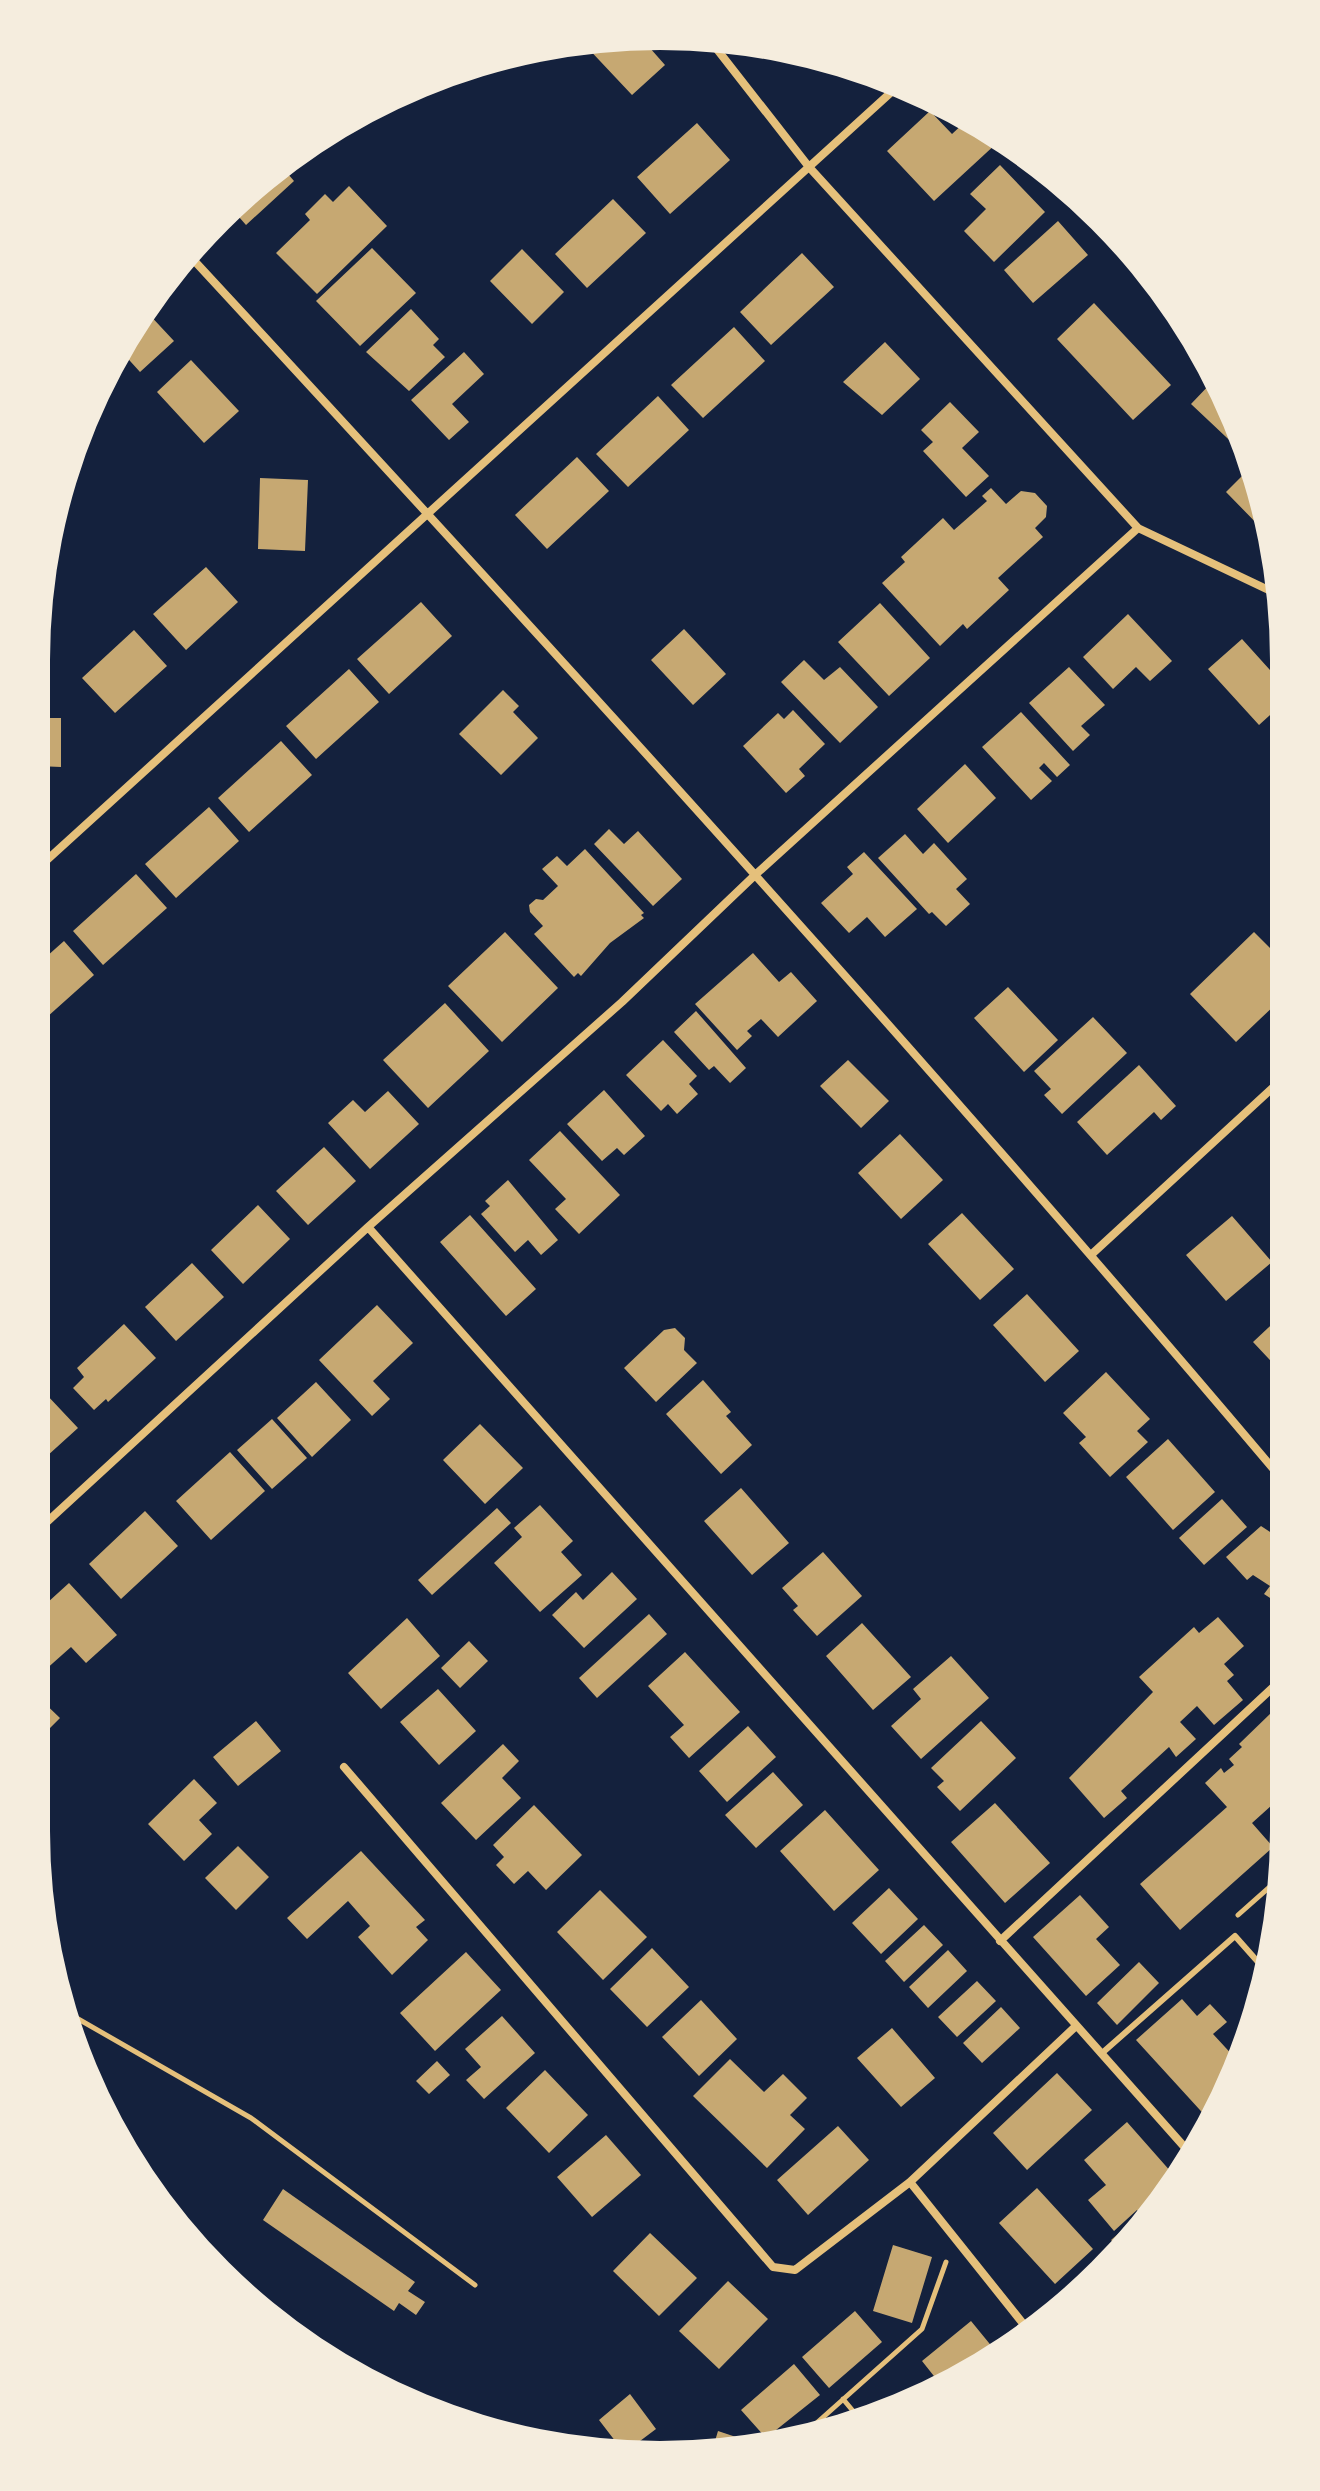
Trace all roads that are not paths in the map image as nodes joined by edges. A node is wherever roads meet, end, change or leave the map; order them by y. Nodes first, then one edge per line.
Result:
1 (720, 53) edge
2 (889, 94) edge
3 (809, 167) junction
4 (197, 263) edge
5 (427, 513) junction
6 (1138, 528) junction
7 (1266, 589) edge
8 (50, 857) edge
9 (754, 876) junction
10 (1270, 1090) edge
11 (368, 1227) junction
12 (1092, 1254) junction
13 (1270, 1465) edge
14 (50, 1519) edge
15 (1270, 1690) edge
16 (344, 1767) dead end
17 (1000, 1941) junction
18 (1256, 1959) edge
19 (1076, 2026) junction
20 (1101, 2054) junction
21 (1183, 2145) edge
22 (910, 2182) junction
23 (1021, 2322) edge

1 - 3 street
2 - 3 street
3 - 5 street
3 - 6 street
4 - 5 street
5 - 8 street
5 - 9 street
6 - 7 street
6 - 9 street
9 - 11 street
9 - 12 street
10 - 12 street
11 - 14 street
11 - 17 street
12 - 13 street
15 - 17 street
16 - 22 street
17 - 19 street
18 - 20 lane
19 - 20 street
19 - 22 street
20 - 21 street
22 - 23 street

